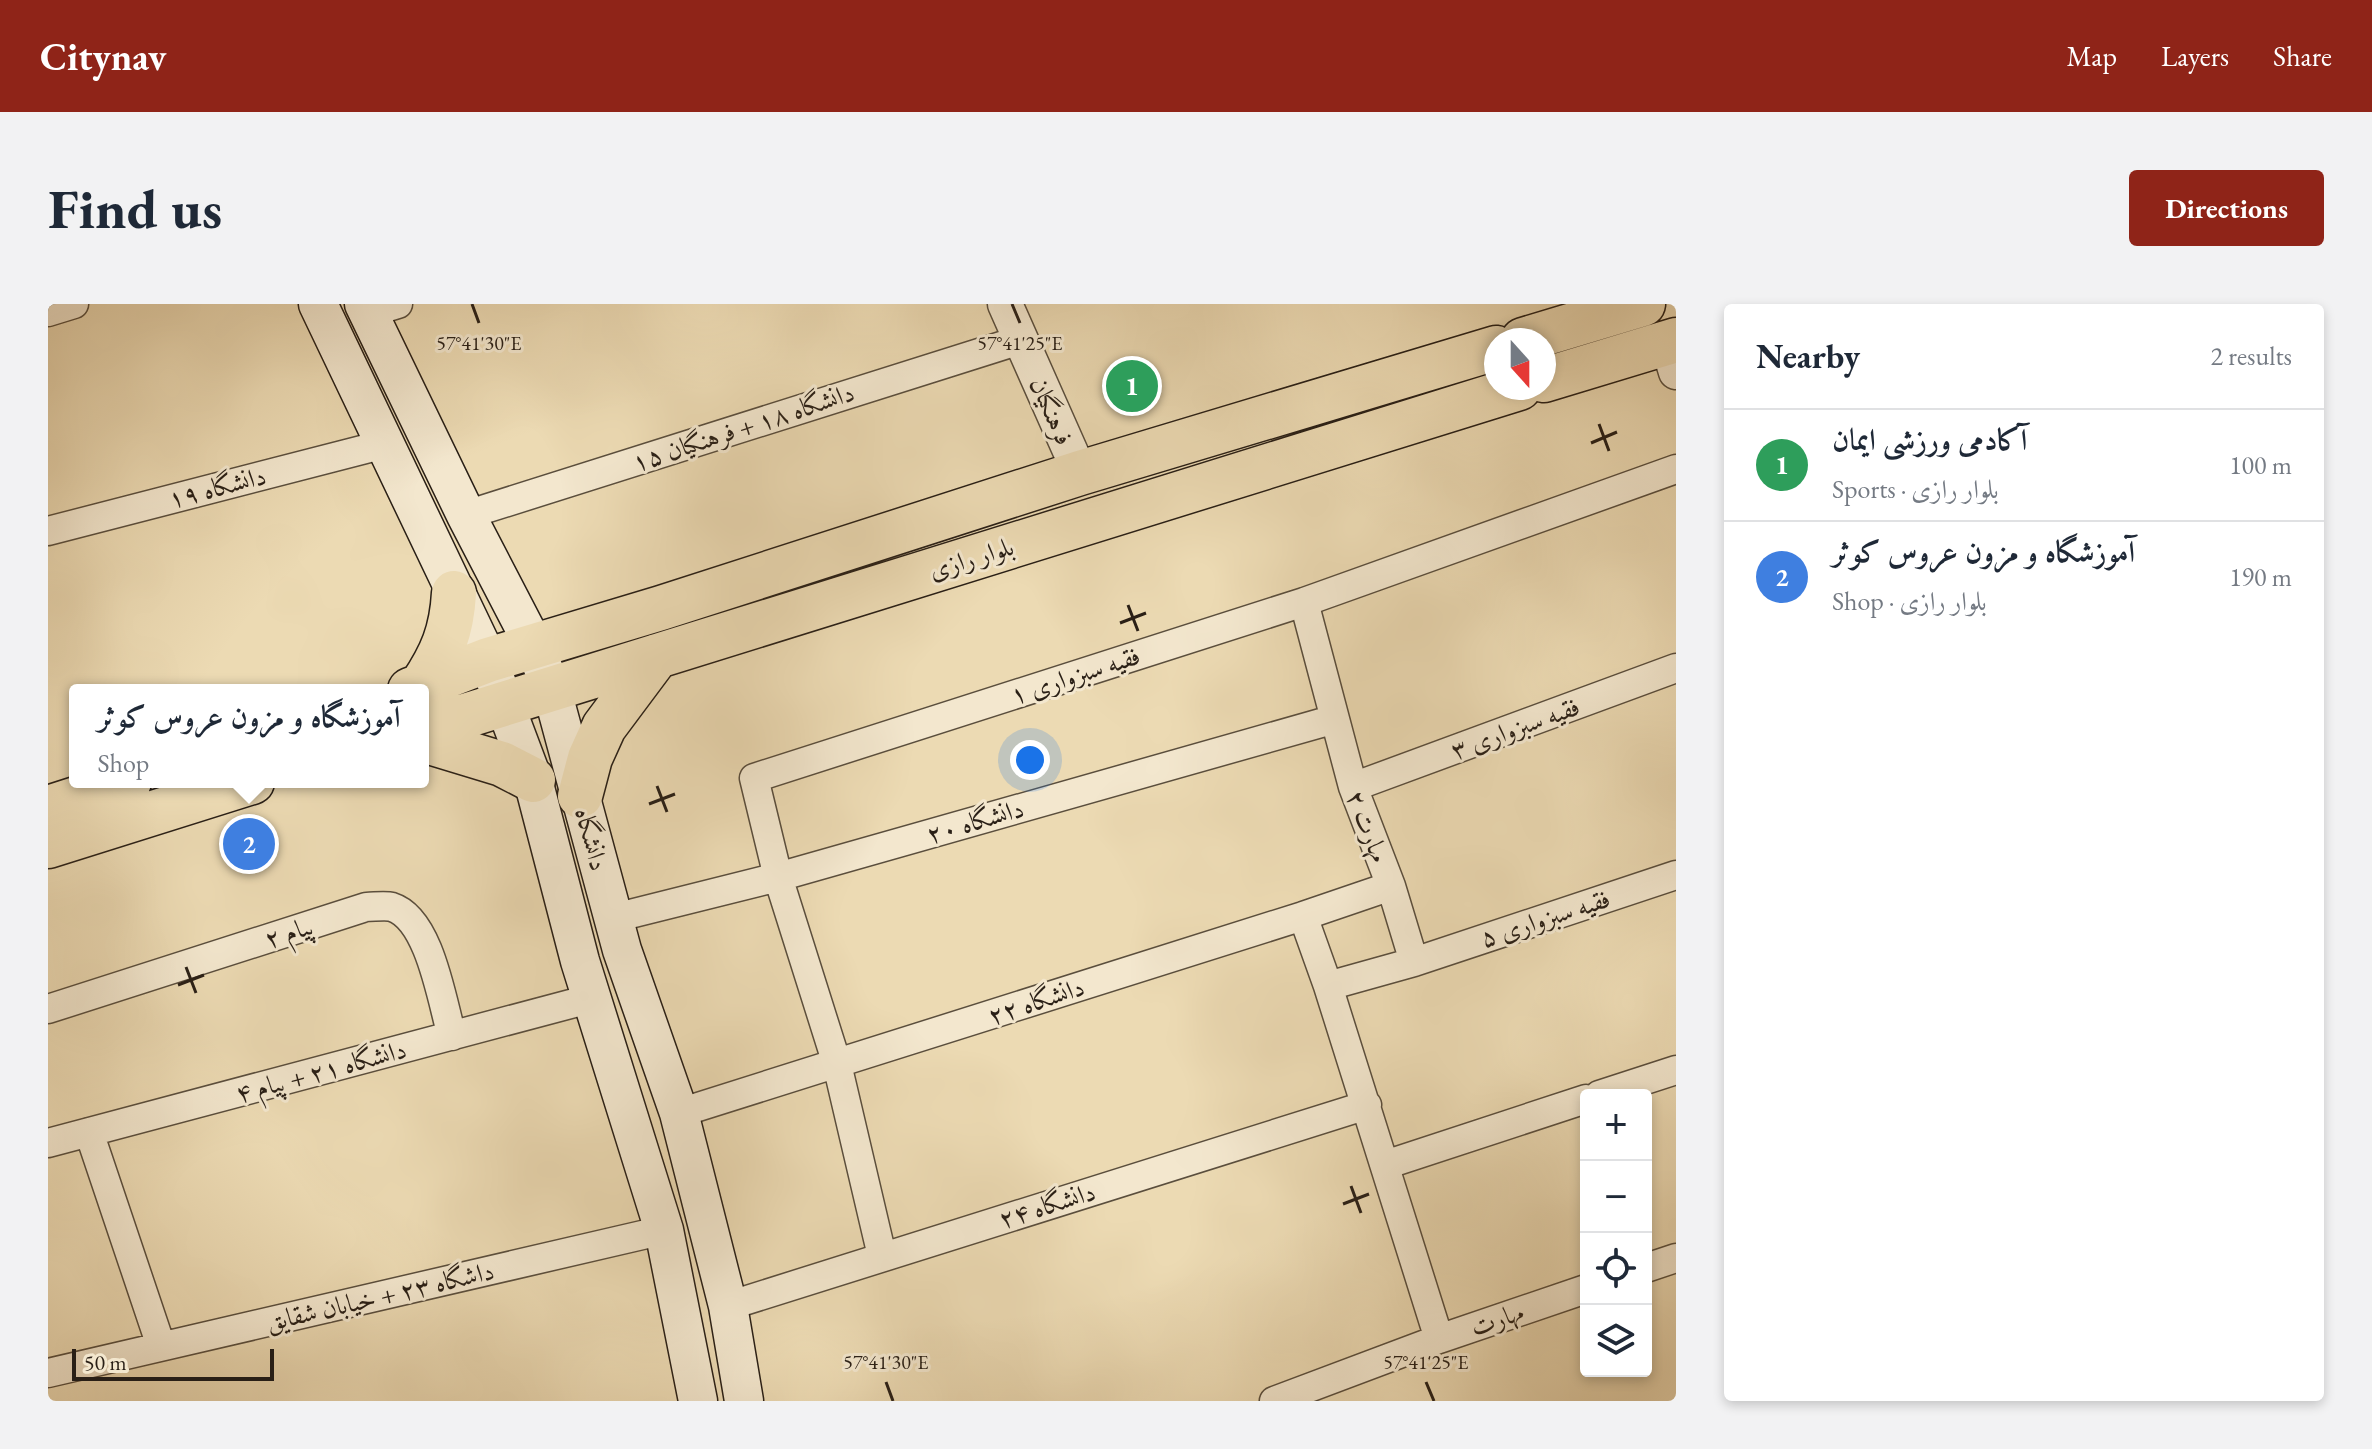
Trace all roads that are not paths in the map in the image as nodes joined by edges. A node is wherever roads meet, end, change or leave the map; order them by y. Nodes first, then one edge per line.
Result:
1 (74, 304) edge
2 (318, 304) edge
3 (1005, 304) edge
4 (1643, 304) edge
5 (377, 307) edge
6 (48, 312) edge
7 (1556, 330) edge
8 (1020, 340) junction
9 (1673, 351) edge
10 (1484, 352) edge
11 (393, 365) junction
12 (1556, 377) edge
13 (355, 378) junction
14 (1484, 399) edge
15 (385, 444) junction
16 (1676, 469) edge
17 (1080, 473) junction
18 (466, 515) junction
19 (48, 531) edge
20 (454, 593) junction
21 (1304, 602) junction
22 (661, 608) junction
23 (534, 646) junction
24 (666, 652) junction
25 (488, 660) junction
26 (1676, 668) edge
27 (418, 684) edge
28 (425, 684) edge
29 (551, 687) junction
30 (503, 704) junction
31 (1335, 719) junction
32 (429, 727) edge
33 (429, 742) edge
34 (533, 780) junction
35 (1353, 787) junction
36 (110, 788) edge
37 (233, 788) edge
38 (580, 796) junction
39 (48, 808) edge
40 (48, 846) edge
41 (1676, 875) edge
42 (778, 877) junction
43 (1391, 886) junction
44 (1303, 916) junction
45 (618, 934) junction
46 (580, 961) junction
47 (1414, 962) junction
48 (1328, 986) junction
49 (593, 998) junction
50 (48, 1009) edge
51 (452, 1036) junction
52 (837, 1064) junction
53 (1676, 1070) edge
54 (1617, 1089) edge
55 (1580, 1101) edge
56 (1367, 1105) junction
57 (679, 1113) junction
58 (89, 1132) junction
59 (48, 1143) edge
60 (1385, 1165) junction
61 (664, 1230) junction
62 (882, 1256) junction
63 (1676, 1258) edge
64 (1652, 1266) edge
65 (1580, 1291) edge
66 (728, 1306) junction
67 (1439, 1339) junction
68 (161, 1346) junction
69 (48, 1373) edge
70 (1326, 1392) edge
71 (698, 1401) edge
72 (744, 1401) edge
73 (1274, 1401) edge

1 - 6 street
2 - 13 main road, دانشگاه
3 - 8 street, فرهنگیان
4 - 7 main road
5 - 11 main road, دانشگاه
8 - 17 street, فرهنگیان
8 - 18 street, دانشگاه ۱۸ + فرهنگیان ۱۵
9 - 12 main road
10 - 17 main road, بلوار رازی
11 - 13 main road
11 - 18 main road, دانشگاه
13 - 15 main road, دانشگاه
14 - 24 main road, بلوار رازی
15 - 19 street, دانشگاه ۱۹
15 - 20 main road, دانشگاه
16 - 21 street, فقیه سبزواری ۱
17 - 22 main road, بلوار رازی
18 - 23 main road, دانشگاه
20 - 25 main road, دانشگاه
20 - 27 main road
21 - 31 street, مهارت ۲
21 - 42 street, فقیه سبزواری ۱
22 - 23 main road, بلوار رازی
22 - 24 main road
23 - 25 main road, بلوار رازی
23 - 29 main road, دانشگاه
24 - 29 main road, بلوار رازی
24 - 38 main road
25 - 28 main road, بلوار رازی
25 - 30 main road, دانشگاه
26 - 35 street, فقیه سبزواری ۳
29 - 30 main road, بلوار رازی
29 - 38 main road, دانشگاه
30 - 32 main road, بلوار رازی
30 - 34 main road, دانشگاه
31 - 35 street, مهارت ۲
31 - 42 street, دانشگاه ۲۰
33 - 34 main road
34 - 46 main road, دانشگاه
35 - 43 street, مهارت ۲
36 - 39 main road
37 - 40 main road
38 - 45 main road, دانشگاه
41 - 47 street, فقیه سبزواری ۵
42 - 45 street, دانشگاه ۲۰
42 - 52 street, فقیه سبزواری ۱
43 - 44 street, دانشگاه ۲۲
43 - 47 street, مهارت ۲
44 - 48 street
44 - 52 street, دانشگاه ۲۲
45 - 46 main road
45 - 57 main road, دانشگاه
46 - 49 main road, دانشگاه
47 - 48 street
48 - 56 street
49 - 51 street, دانشگاه ۲۱ + پیام ۴
49 - 61 main road, دانشگاه
50 - 51 street, پیام ۲
51 - 58 street, دانشگاه ۲۱ + پیام ۴
52 - 57 street, دانشگاه ۲۲
52 - 62 street, فقیه سبزواری ۱
53 - 54 street
55 - 60 street
56 - 60 street
56 - 62 street, دانشگاه ۲۴
57 - 66 main road, دانشگاه
58 - 59 street, دانشگاه ۲۱ + پیام ۴
58 - 68 street
60 - 67 street
61 - 68 street, داشگاه ۲۳ + خیابان شقایق
61 - 71 main road, دانشگاه
62 - 66 street, دانشگاه ۲۴
63 - 64 street
65 - 67 street, مهارت
66 - 72 main road, دانشگاه
67 - 70 street, مهارت
68 - 69 street, داشگاه ۲۳ + خیابان شقایق
70 - 73 street, مهارت

